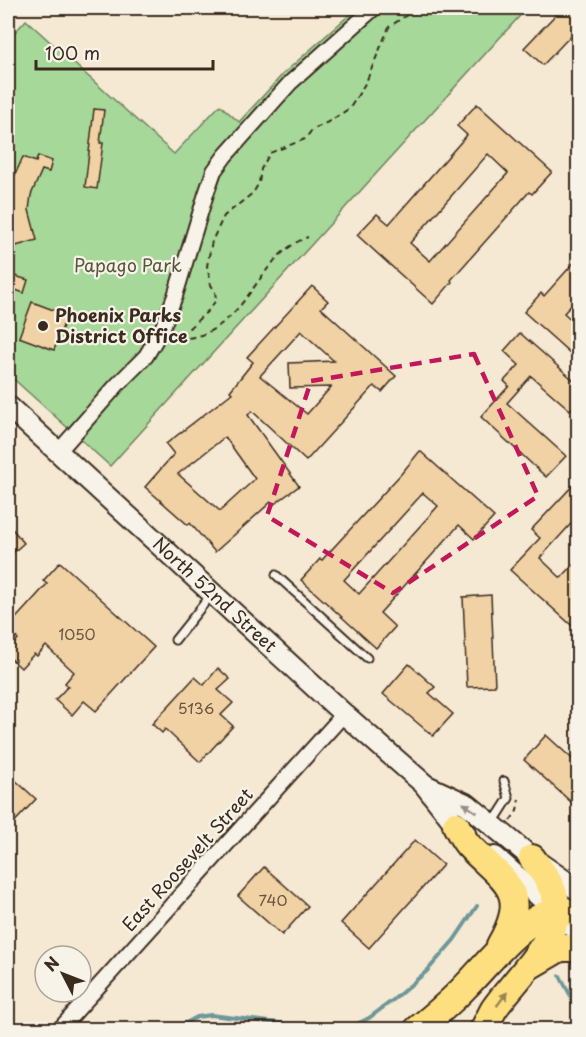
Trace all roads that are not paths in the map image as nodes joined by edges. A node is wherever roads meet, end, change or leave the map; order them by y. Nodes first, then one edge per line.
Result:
1 (374, 8) edge
2 (8, 406) edge
3 (58, 452) junction
4 (276, 576) dead end
5 (212, 593) junction
6 (175, 640) dead end
7 (367, 658) dead end
8 (344, 714) junction
9 (504, 781) dead end
10 (424, 784) junction
11 (456, 825) junction
12 (499, 825) junction
13 (532, 858) junction
14 (579, 890) edge
15 (568, 913) edge
16 (579, 931) edge
17 (579, 948) edge
18 (495, 953) junction
19 (524, 970) junction
20 (59, 1029) edge
21 (417, 1029) edge
22 (483, 1029) edge

1 - 3 street
2 - 3 main road, North 52nd Street
3 - 5 main road, North 52nd Street
4 - 7 lane
5 - 6 lane
5 - 8 main road, North 52nd Street
8 - 10 main road, North 52nd Street
8 - 20 street, East Roosevelt Street
9 - 12 lane
10 - 11 main road, North 52nd Street
12 -> 10 main road, North 52nd Street
11 - 15 main road, North 52nd Street
11 - 18 highway
12 - 13 main road, North 52nd Street
13 - 14 main road, North 52nd Street
13 - 15 highway
15 - 16 main road, North 52nd Street
15 - 18 highway
15 - 19 highway
17 - 19 highway
18 - 21 highway
22 -> 19 highway

